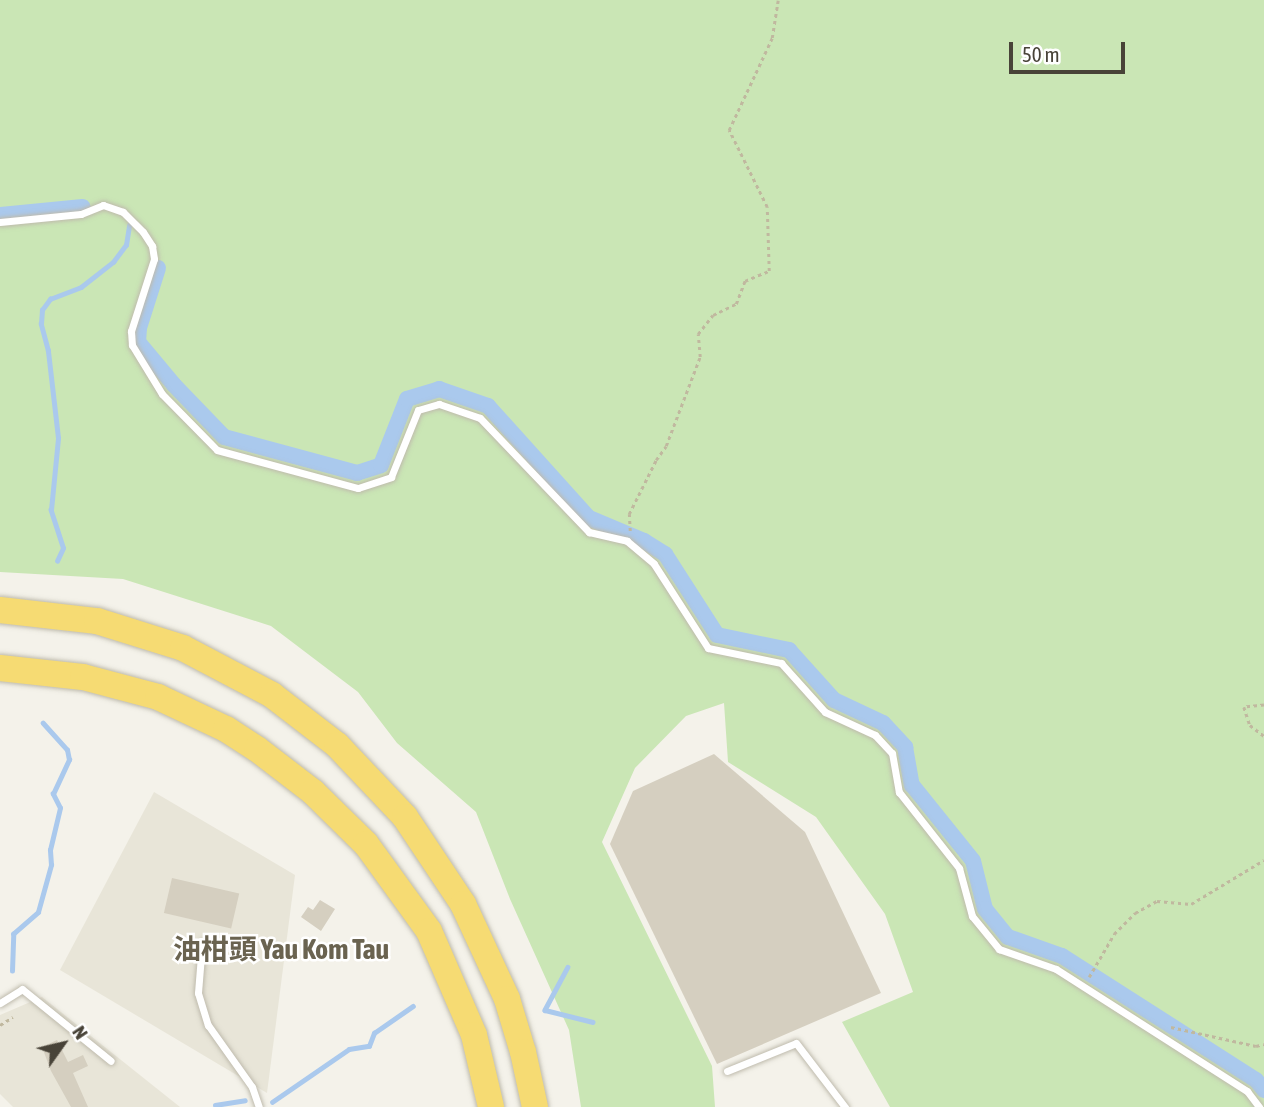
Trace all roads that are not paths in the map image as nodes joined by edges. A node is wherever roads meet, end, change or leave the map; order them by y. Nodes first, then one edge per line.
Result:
1 (0, 222) edge
2 (0, 610) edge
3 (0, 668) edge
4 (202, 943) dead end
5 (0, 1003) edge
6 (111, 1061) dead end
7 (727, 1071) dead end
8 (259, 1107) edge
9 (491, 1107) edge
10 (535, 1107) edge
11 (845, 1107) edge
12 (1259, 1107) edge

1 - 12 lane
2 - 10 highway
3 - 9 highway
4 - 8 lane
5 - 6 lane
7 - 11 lane

